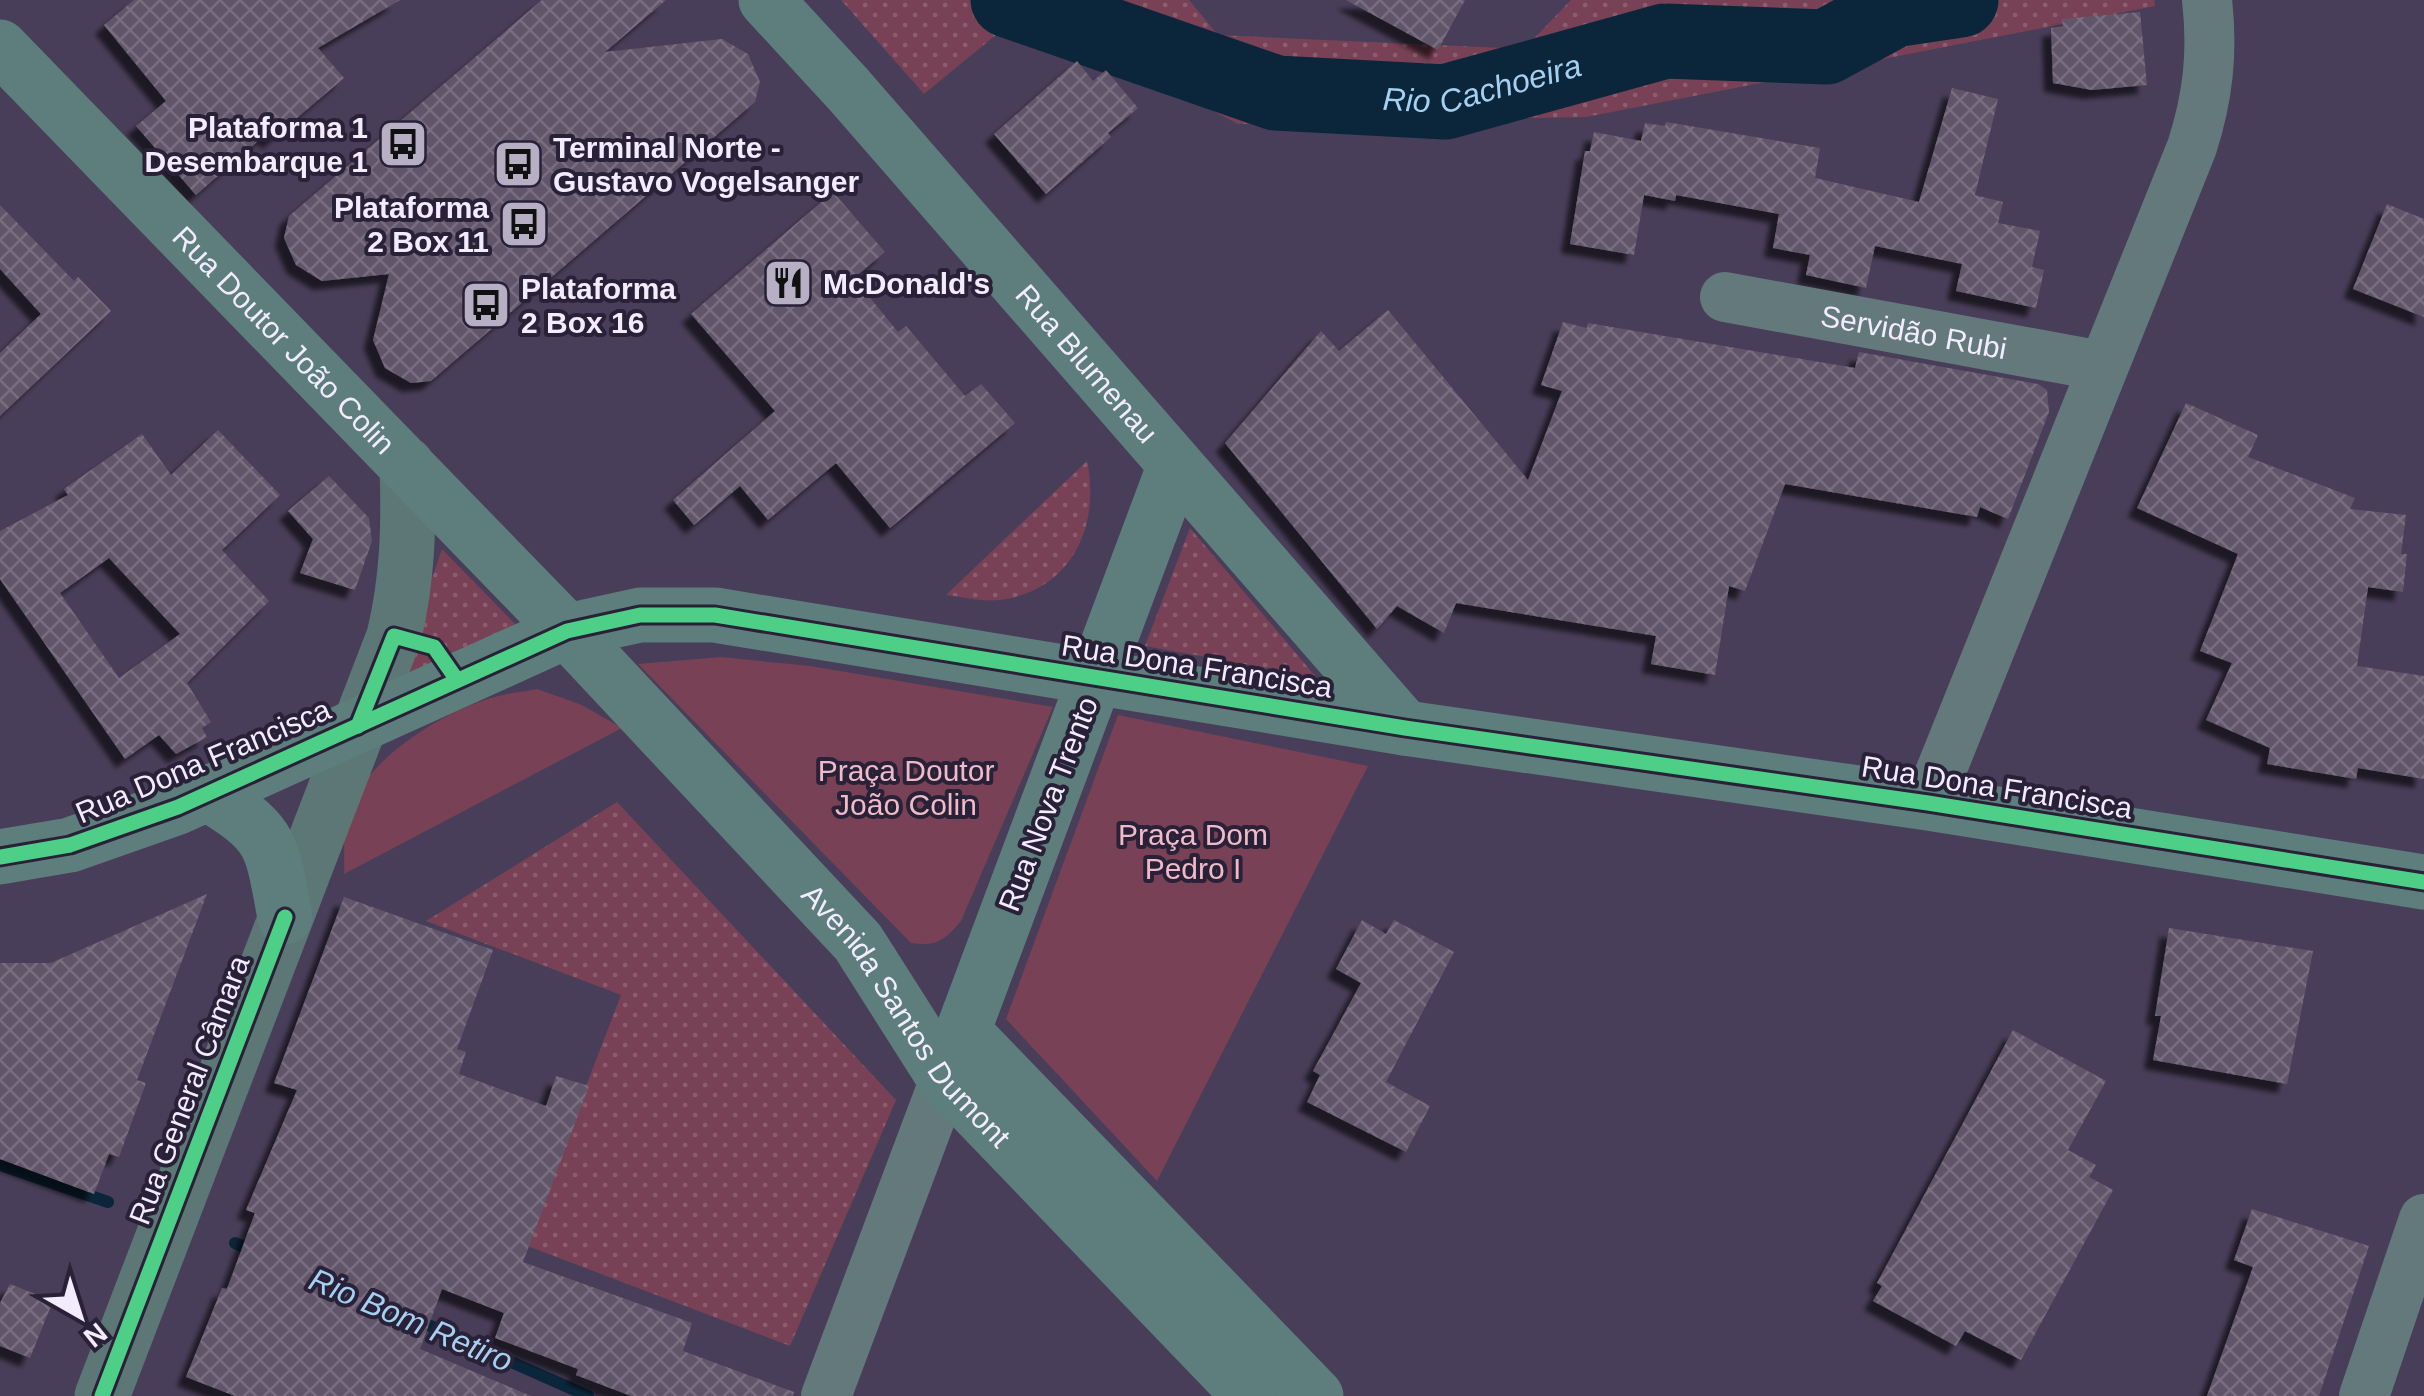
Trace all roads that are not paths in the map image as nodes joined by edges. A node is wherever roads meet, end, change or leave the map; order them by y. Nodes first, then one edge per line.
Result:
1 (766, 0) edge
2 (2206, 0) edge
3 (0, 46) edge
4 (1725, 297) dead end
5 (2102, 366) junction
6 (408, 465) junction
7 (1175, 465) junction
8 (568, 631) junction
9 (1096, 677) junction
10 (358, 726) junction
11 (1405, 728) junction
12 (208, 794) junction
13 (1928, 803) junction
14 (0, 857) edge
15 (2424, 882) edge
16 (285, 916) junction
17 (858, 942) junction
18 (963, 1031) junction
19 (2424, 1219) edge
20 (102, 1396) edge
21 (826, 1396) edge
22 (1250, 1396) edge
23 (1316, 1396) edge
24 (2364, 1396) edge

1 - 7 main road, Rua Blumenau
2 - 5 street
3 - 6 main road, Rua Doutor João Colin
4 - 5 street, Servidão Rubi
5 - 13 street
6 - 8 main road, Rua Doutor João Colin
6 - 10 main road, Rua General Câmara
7 - 9 main road, Rua Nova Trento
7 - 11 main road, Rua Blumenau
8 - 9 main road, Rua Dona Francisca
8 - 10 main road, Rua Dona Francisca
8 - 17 main road, Avenida Santos Dumont
9 - 11 main road, Rua Dona Francisca
9 - 18 main road, Rua Nova Trento
10 - 12 main road, Rua Dona Francisca
10 - 16 main road, Rua General Câmara
11 - 13 main road, Rua Dona Francisca
12 - 14 main road, Rua Dona Francisca
12 - 16 main road
13 - 15 main road, Rua Dona Francisca
16 - 20 main road, Rua General Câmara
17 - 18 main road, Avenida Santos Dumont
17 - 18 main road
18 - 21 street, Rua Nova Trento
18 - 22 main road, Avenida Santos Dumont
18 - 23 main road, Avenida Santos Dumont
19 - 24 street

